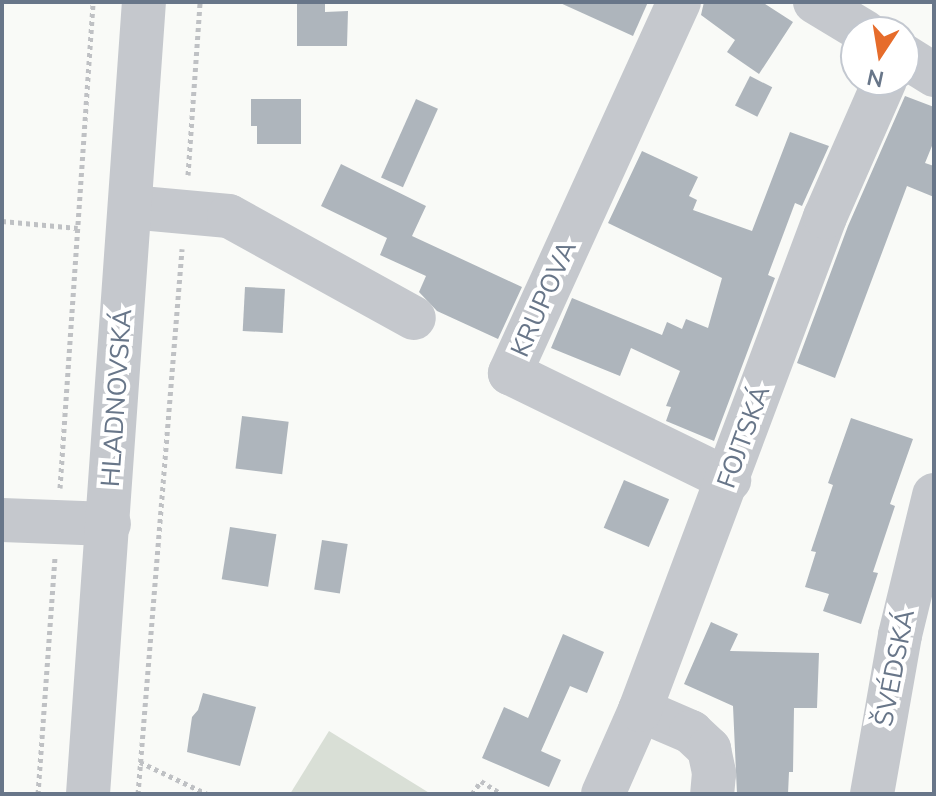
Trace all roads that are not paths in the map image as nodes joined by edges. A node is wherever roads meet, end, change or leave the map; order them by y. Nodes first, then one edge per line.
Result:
1 (144, 2) edge
2 (679, 2) edge
3 (815, 2) edge
4 (840, 17) edge
5 (878, 96) edge
6 (130, 207) junction
7 (414, 318) dead end
8 (729, 480) junction
9 (934, 495) edge
10 (2, 520) edge
11 (109, 524) junction
12 (917, 638) edge
13 (640, 710) junction
14 (88, 794) edge
15 (603, 794) edge
16 (712, 794) edge
17 (872, 794) edge

1 - 6 street, HLADNOVSKÁ
2 - 8 street, KRUPOVA
3 - 4 street
5 - 8 street, FOJTSKÁ
6 - 7 street
6 - 11 street, HLADNOVSKÁ
8 - 13 street, FOJTSKÁ
9 - 12 street, ŠVÉDSKÁ
10 - 11 street
11 - 14 street, HLADNOVSKÁ
12 - 17 street, ŠVÉDSKÁ
13 - 15 street, FOJTSKÁ
13 - 16 street

